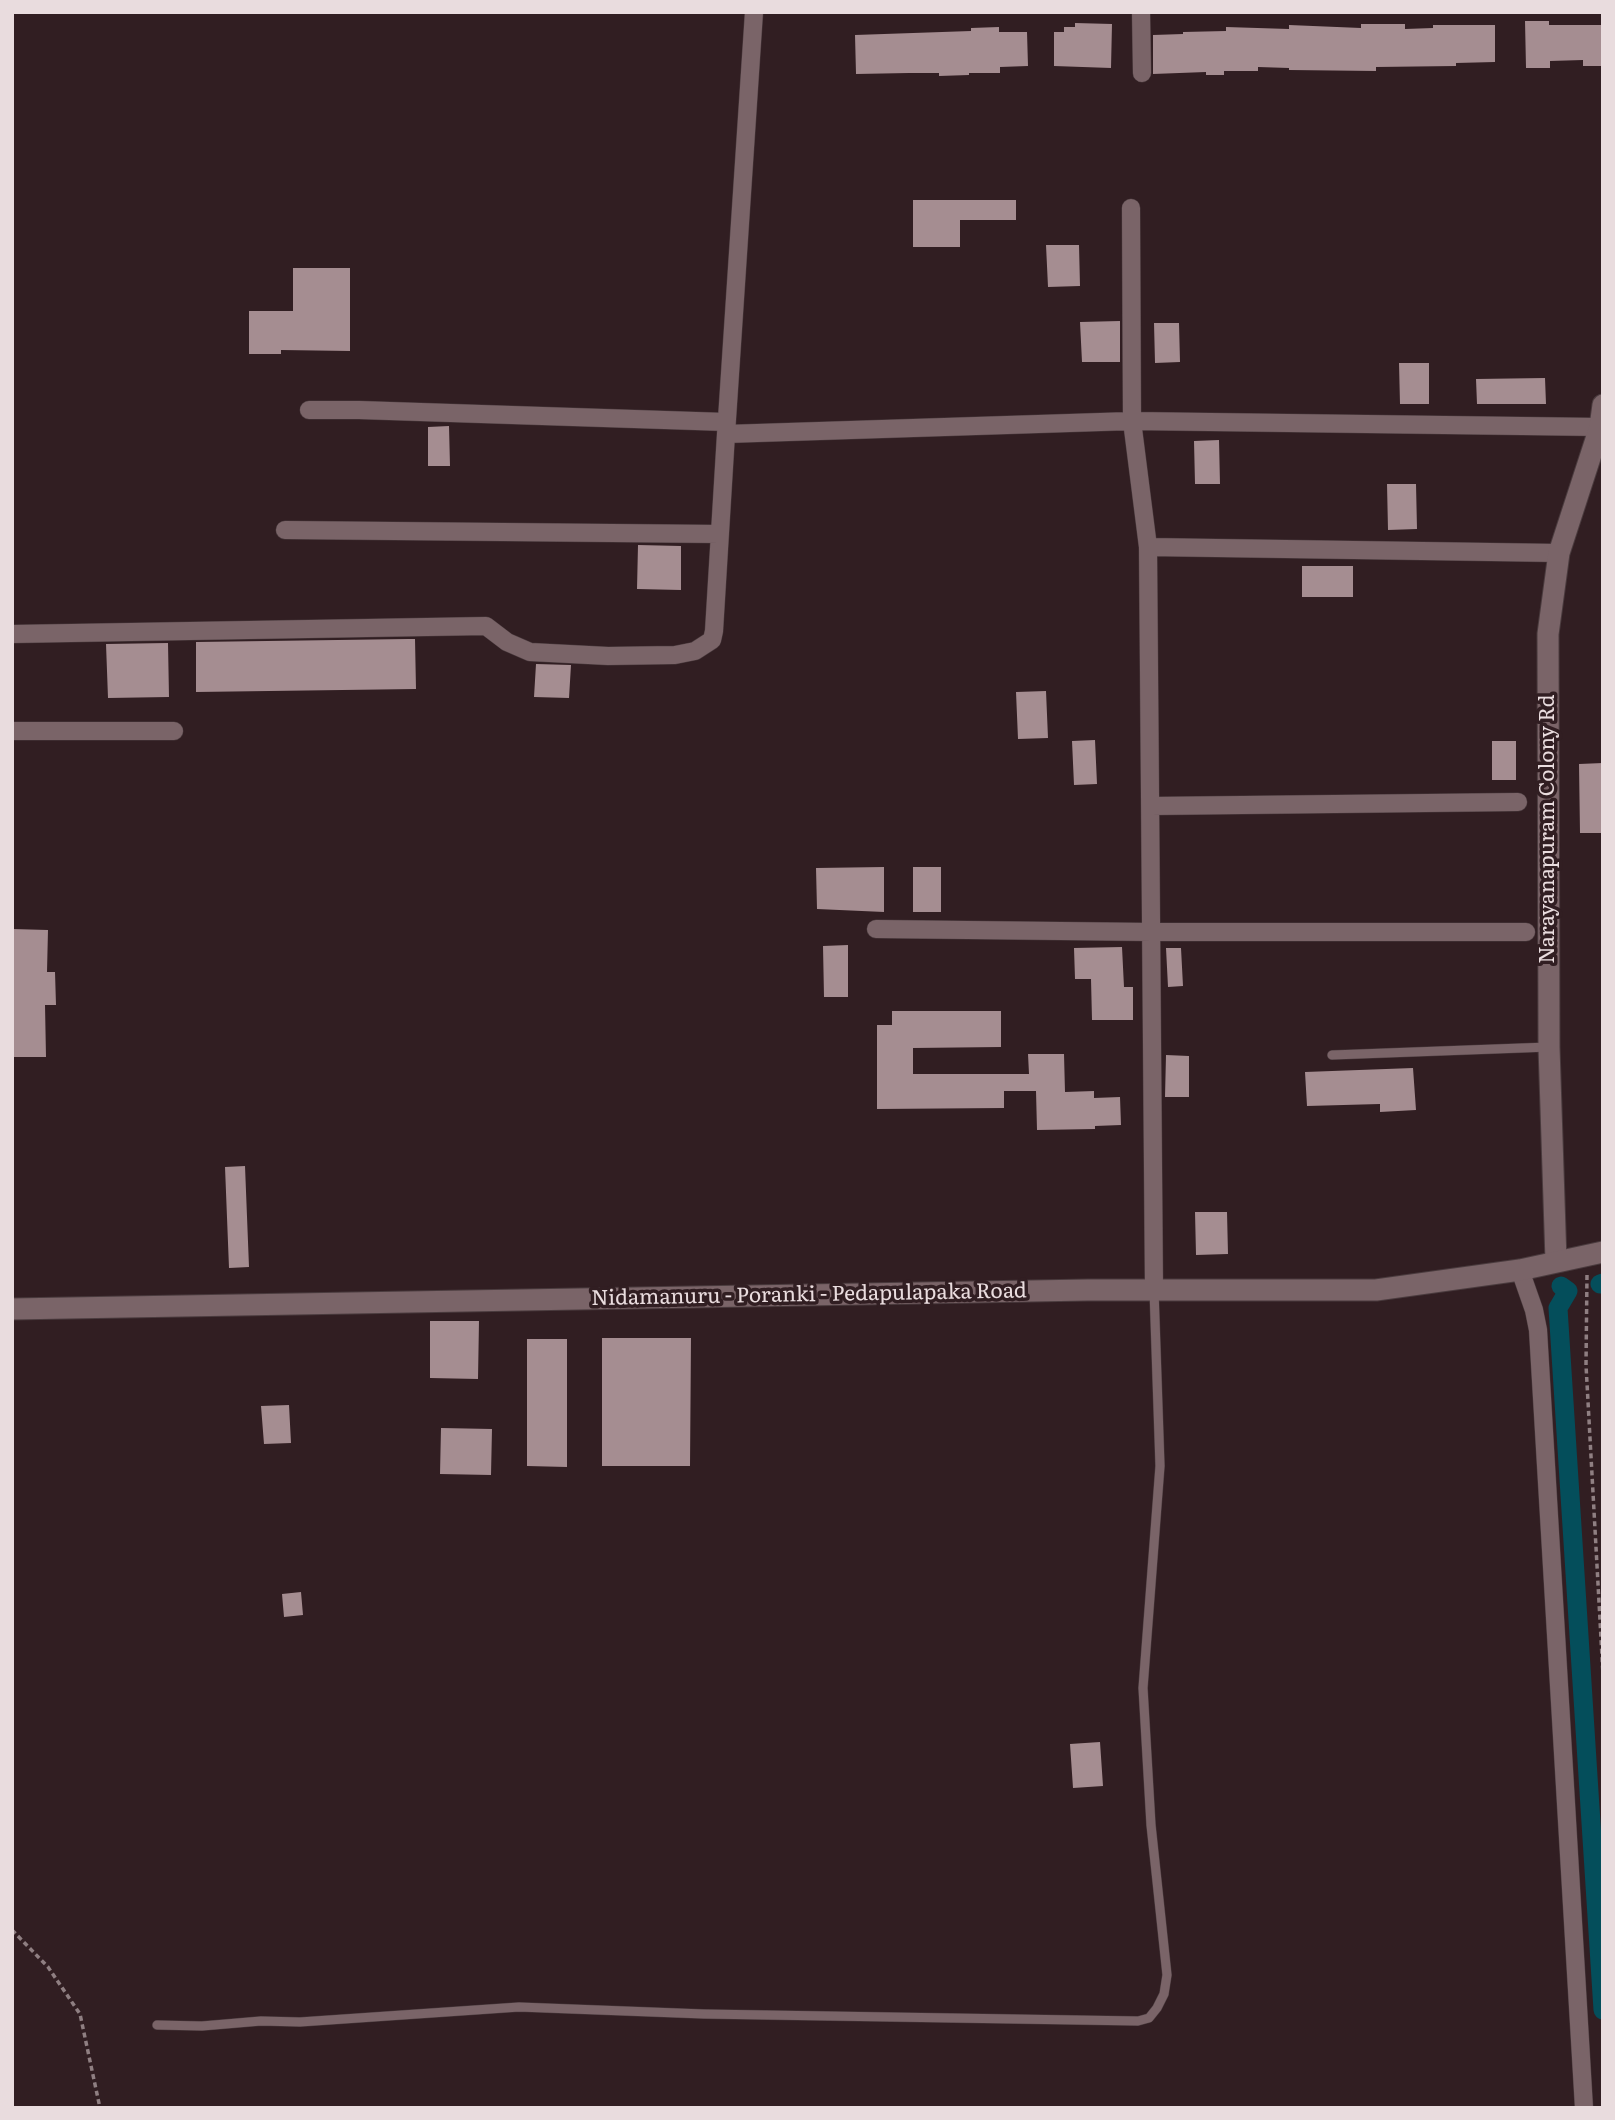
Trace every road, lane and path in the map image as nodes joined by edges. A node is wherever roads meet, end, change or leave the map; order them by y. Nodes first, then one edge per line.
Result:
1 (754, 12) edge
2 (1141, 12) edge
3 (1142, 73) dead end
4 (1131, 208) dead end
5 (1603, 405) edge
6 (309, 410) dead end
7 (1132, 421) junction
8 (726, 428) junction
9 (1600, 428) junction
10 (285, 530) dead end
11 (720, 534) junction
12 (1149, 547) junction
13 (1559, 553) junction
14 (12, 634) edge
15 (12, 731) edge
16 (174, 731) dead end
17 (1518, 803) dead end
18 (1151, 806) junction
19 (876, 929) dead end
20 (1152, 932) junction
21 (1526, 932) dead end
22 (1549, 1047) junction
23 (1332, 1055) dead end
24 (1595, 1253) edge
25 (1556, 1261) junction
26 (1520, 1270) junction
27 (1154, 1289) junction
28 (12, 1309) edge
29 (1603, 1675) edge
30 (12, 1930) edge
31 (158, 2025) dead end
32 (100, 2108) edge
33 (1584, 2108) edge

1 - 8 street
2 - 3 street
4 - 7 street
5 - 9 main road, Narayanapuram Colony Rd
6 - 8 street
7 - 8 street
7 - 9 street
7 - 12 street
8 - 11 street
9 - 13 main road, Narayanapuram Colony Rd
10 - 11 street
11 - 14 street
12 - 13 street
12 - 18 street
13 - 22 main road, Narayanapuram Colony Rd
15 - 16 street
17 - 18 street
18 - 20 street
19 - 20 street
20 - 21 street
20 - 27 street
22 - 23 lane
22 - 25 main road, Narayanapuram Colony Rd
24 - 25 main road, Nidamanuru - Poranki - Pedapulapaka Road
24 - 29 path
25 - 26 main road, Nidamanuru - Poranki - Pedapulapaka Road
26 - 27 main road, Nidamanuru - Poranki - Pedapulapaka Road
26 - 33 street
27 - 28 main road, Nidamanuru - Poranki - Pedapulapaka Road
27 - 31 lane
30 - 32 path

